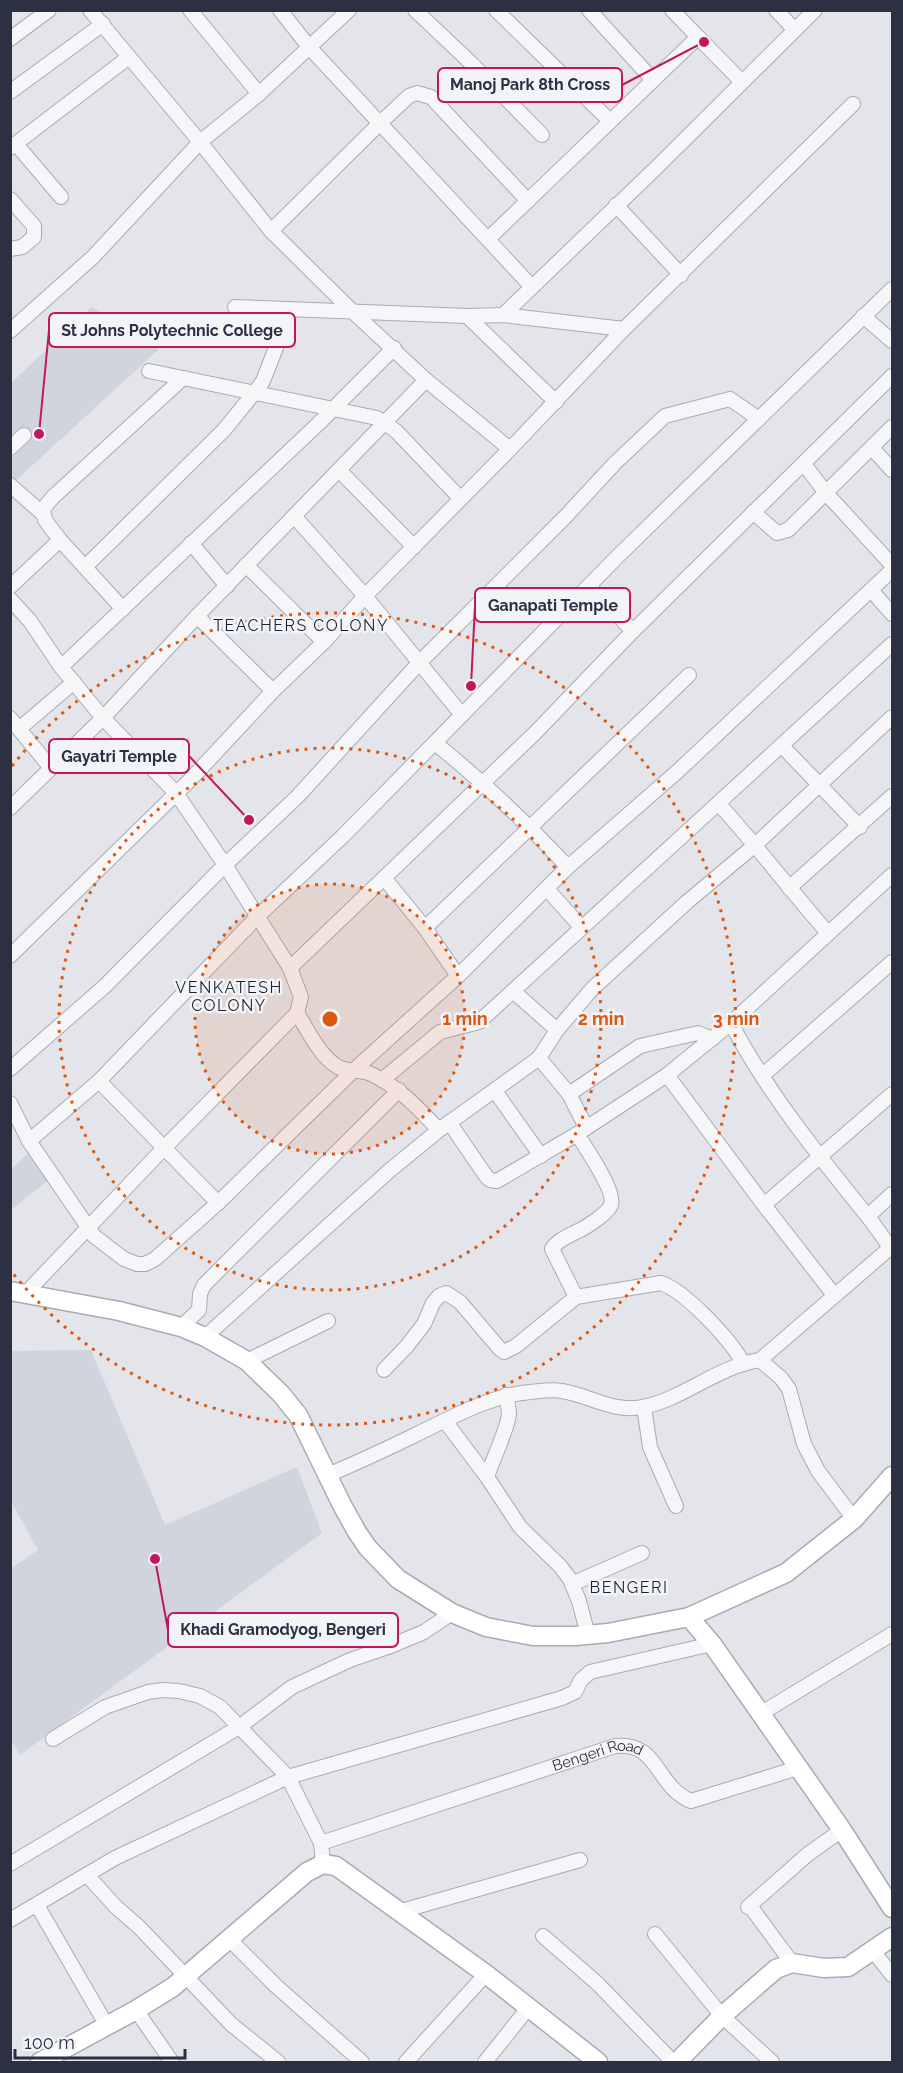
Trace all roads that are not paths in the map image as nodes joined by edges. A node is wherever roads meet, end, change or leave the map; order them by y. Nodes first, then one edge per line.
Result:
1 (48, 10) edge
2 (90, 10) edge
3 (190, 10) edge
4 (280, 10) edge
5 (349, 10) edge
6 (415, 10) edge
7 (496, 10) edge
8 (589, 10) edge
9 (672, 10) edge
10 (776, 10) edge
11 (815, 10) edge
12 (103, 24) junction
13 (795, 30) junction
14 (698, 37) junction
15 (10, 39) edge
16 (309, 47) junction
17 (129, 57) junction
18 (653, 80) junction
19 (742, 82) junction
20 (10, 92) edge
21 (259, 94) junction
22 (853, 104) dead end
23 (610, 121) junction
24 (379, 124) junction
25 (542, 135) dead end
26 (200, 142) junction
27 (13, 146) edge
28 (61, 197) dead end
29 (10, 199) edge
30 (528, 201) junction
31 (616, 205) junction
32 (271, 231) junction
33 (488, 239) junction
34 (10, 249) edge
35 (681, 275) junction
36 (531, 286) junction
37 (892, 289) edge
38 (235, 307) dead end
39 (291, 309) junction
40 (352, 311) junction
41 (503, 315) junction
42 (467, 316) junction
43 (863, 316) junction
44 (624, 329) junction
45 (10, 331) edge
46 (892, 341) edge
47 (394, 348) junction
48 (149, 371) dead end
49 (892, 376) edge
50 (183, 378) junction
51 (426, 380) junction
52 (255, 392) junction
53 (556, 402) junction
54 (332, 410) junction
55 (759, 419) junction
56 (386, 422) junction
57 (892, 427) edge
58 (24, 435) dead end
59 (10, 448) edge
60 (872, 448) junction
61 (510, 449) junction
62 (804, 464) junction
63 (339, 470) junction
64 (892, 470) edge
65 (10, 485) edge
66 (826, 493) junction
67 (460, 498) junction
68 (753, 512) junction
69 (43, 514) junction
70 (294, 516) junction
71 (60, 540) junction
72 (191, 543) junction
73 (414, 547) junction
74 (246, 565) junction
75 (86, 566) junction
76 (892, 567) edge
77 (227, 586) junction
78 (589, 586) junction
79 (10, 587) edge
80 (871, 590) junction
81 (365, 596) junction
82 (10, 599) edge
83 (123, 609) junction
84 (892, 614) edge
85 (197, 616) junction
86 (633, 631) junction
87 (324, 642) junction
88 (892, 644) edge
89 (419, 663) junction
90 (61, 667) junction
91 (689, 675) dead end
92 (74, 682) junction
93 (273, 691) junction
94 (462, 715) junction
95 (892, 717) edge
96 (104, 718) junction
97 (15, 724) edge
98 (435, 743) junction
99 (782, 746) junction
100 (51, 768) junction
101 (484, 783) junction
102 (820, 784) junction
103 (176, 793) junction
104 (892, 796) edge
105 (719, 804) junction
106 (10, 808) edge
107 (530, 826) junction
108 (860, 827) junction
109 (755, 845) junction
110 (225, 865) junction
111 (568, 867) junction
112 (892, 875) edge
113 (385, 879) junction
114 (789, 888) junction
115 (547, 890) junction
116 (256, 916) junction
117 (581, 927) junction
118 (425, 928) junction
119 (828, 933) junction
120 (10, 956) edge
121 (892, 962) edge
122 (290, 969) junction
123 (458, 976) junction
124 (513, 991) junction
125 (297, 1012) junction
126 (731, 1023) junction
127 (556, 1030) junction
128 (712, 1039) junction
129 (539, 1058) junction
130 (10, 1069) edge
131 (354, 1070) junction
132 (667, 1075) junction
133 (763, 1075) junction
134 (382, 1080) junction
135 (99, 1081) junction
136 (399, 1090) junction
137 (495, 1091) junction
138 (569, 1094) junction
139 (892, 1094) edge
140 (10, 1103) edge
141 (444, 1126) junction
142 (582, 1130) junction
143 (29, 1141) junction
144 (164, 1148) junction
145 (541, 1156) junction
146 (820, 1158) junction
147 (892, 1194) edge
148 (218, 1203) junction
149 (764, 1205) junction
150 (868, 1216) junction
151 (88, 1227) junction
152 (891, 1249) edge
153 (18, 1292) edge
154 (834, 1295) junction
155 (576, 1297) junction
156 (328, 1321) dead end
157 (181, 1327) junction
158 (205, 1336) junction
159 (760, 1360) junction
160 (247, 1361) junction
161 (743, 1363) junction
162 (384, 1370) dead end
163 (506, 1395) junction
164 (644, 1407) junction
165 (445, 1421) junction
166 (328, 1475) junction
167 (892, 1476) edge
168 (487, 1477) junction
169 (676, 1506) dead end
170 (854, 1520) junction
171 (642, 1553) dead end
172 (572, 1584) junction
173 (452, 1613) junction
174 (689, 1617) junction
175 (892, 1634) edge
176 (588, 1635) junction
177 (712, 1644) junction
178 (760, 1714) junction
179 (239, 1727) junction
180 (54, 1739) dead end
181 (798, 1768) junction
182 (288, 1777) junction
183 (842, 1830) junction
184 (321, 1843) junction
185 (580, 1860) dead end
186 (10, 1864) edge
187 (323, 1864) junction
188 (87, 1875) junction
189 (37, 1905) junction
190 (892, 1908) edge
191 (398, 1912) junction
192 (10, 1920) edge
193 (655, 1934) dead end
194 (543, 1936) dead end
195 (892, 1937) edge
196 (228, 1938) junction
197 (873, 1951) junction
198 (792, 1963) junction
199 (486, 1974) junction
200 (892, 1975) edge
201 (186, 1976) junction
202 (529, 2007) junction
203 (136, 2010) junction
204 (722, 2016) junction
205 (107, 2026) junction
206 (40, 2062) edge
207 (172, 2062) edge
208 (278, 2062) edge
209 (362, 2062) edge
210 (406, 2062) edge
211 (484, 2062) edge
212 (598, 2062) edge
213 (675, 2062) edge
214 (772, 2062) edge

1 - 15 street
2 - 12 street
3 - 21 street
4 - 16 street
5 - 16 street
6 - 25 street
7 - 23 street
8 - 18 street
9 - 14 street
10 - 13 street
11 - 13 street
12 - 17 street
12 - 20 street
13 - 19 street
14 - 18 street
14 - 19 street
16 - 21 street
16 - 24 street
17 - 26 street
17 - 27 street
18 - 23 street
19 - 31 street
21 - 26 street
22 - 35 street
23 - 30 street
24 - 30 street
24 - 32 street
24 - 33 street
26 - 32 street
26 - 45 street
27 - 28 street
29 - 34 street
30 - 33 street
31 - 35 street
31 - 36 street
32 - 40 street
33 - 36 street
35 - 44 street
36 - 41 street
37 - 43 street
38 - 39 street
39 - 40 street
39 - 52 street
40 - 42 street
40 - 47 street
41 - 42 street
41 - 44 street
42 - 53 street
43 - 46 street
43 - 55 street
44 - 53 street
47 - 51 street
47 - 54 street
48 - 50 street
49 - 62 street
50 - 52 street
50 - 69 street
51 - 56 street
51 - 61 street
52 - 54 street
52 - 75 street
53 - 61 street
54 - 56 street
54 - 72 street
55 - 78 street
55 - 89 street
56 - 63 street
56 - 67 street
57 - 60 street
58 - 59 street
60 - 64 street
60 - 66 street
61 - 67 street
62 - 66 street
62 - 68 street
63 - 70 street
63 - 73 street
65 - 69 street
66 - 68 street
66 - 76 street
67 - 73 street
68 - 86 street
69 - 71 street
70 - 74 street
70 - 81 street
71 - 75 street
71 - 79 street
72 - 77 street
72 - 83 street
73 - 81 street
74 - 77 street
74 - 87 street
75 - 83 street
76 - 80 street
77 - 85 street
78 - 86 street
78 - 94 street
80 - 84 street
80 - 111 street
81 - 87 street
81 - 89 street
82 - 90 street
83 - 90 street
85 - 93 street
85 - 96 street
86 - 101 street
87 - 93 street
88 - 99 street
89 - 94 street
89 - 110 street
90 - 92 street
91 - 107 street
92 - 96 street
92 - 97 street
93 - 103 street
94 - 98 street
95 - 102 street
96 - 100 street
96 - 103 street
97 - 100 street
98 - 101 street
98 - 116 street
99 - 102 street
99 - 105 street
100 - 106 street
101 - 107 street
101 - 113 street
102 - 108 street
102 - 109 street
103 - 110 street
103 - 120 street
104 - 108 street
105 - 109 street
105 - 117 street
107 - 111 street
107 - 118 street
108 - 114 street
109 - 114 street
109 - 127 street
110 - 116 street
110 - 130 street
111 - 115 street
112 - 119 street
113 - 118 street
113 - 122 street
114 - 119 street
115 - 117 street
115 - 123 street
116 - 122 street
116 - 135 street
117 - 124 street
118 - 123 street
119 - 126 street
121 - 133 street
122 - 125 street
123 - 131 street
124 - 127 street
124 - 134 street
125 - 131 street
125 - 144 street
126 - 128 street
126 - 133 street
127 - 129 street
128 - 132 street
128 - 138 street
129 - 137 street
129 - 138 street
131 - 134 street
131 - 148 street
132 - 142 street
132 - 149 street
133 - 146 street
134 - 136 street
135 - 143 street
135 - 144 street
136 - 141 street
136 - 157 street
137 - 141 street
137 - 145 street
138 - 142 street
139 - 146 street
140 - 143 street
141 - 145 street
141 - 158 street
142 - 145 street
142 - 155 street
143 - 151 street
144 - 148 street
144 - 151 street
146 - 149 street
146 - 150 street
147 - 150 street
148 - 151 street
149 - 154 street
150 - 152 street
151 - 153 street
152 - 154 street
153 - 157 street
154 - 159 street
155 - 161 street
155 - 162 street
156 - 160 street
157 - 158 street
158 - 160 street
159 - 161 street
159 - 170 street
160 - 166 street
161 - 164 street
163 - 164 street
163 - 165 street
163 - 168 street
164 - 169 street
165 - 166 street
165 - 168 street
166 - 173 street
167 - 170 street
168 - 172 street
170 - 174 street
171 - 172 street
172 - 176 street
173 - 176 street
173 - 179 street
174 - 176 street
174 - 177 street
175 - 178 street
177 - 178 street
177 - 182 street
178 - 181 street
179 - 180 street
179 - 182 street
179 - 186 street
181 - 183 street
181 - 184 street, Bengeri Road
182 - 184 street
182 - 188 street
183 - 190 street
183 - 198 street
184 - 187 street
185 - 191 street
187 - 191 street
187 - 196 street
188 - 189 street
188 - 201 street
189 - 192 street
189 - 205 street
191 - 199 street
193 - 204 street
194 - 213 street
195 - 197 street
196 - 201 street
196 - 209 street
197 - 198 street
197 - 200 street
198 - 204 street
199 - 202 street
199 - 210 street
201 - 203 street
201 - 208 street
202 - 211 street
202 - 212 street
203 - 205 street
203 - 207 street
204 - 213 street
204 - 214 street
205 - 206 street

